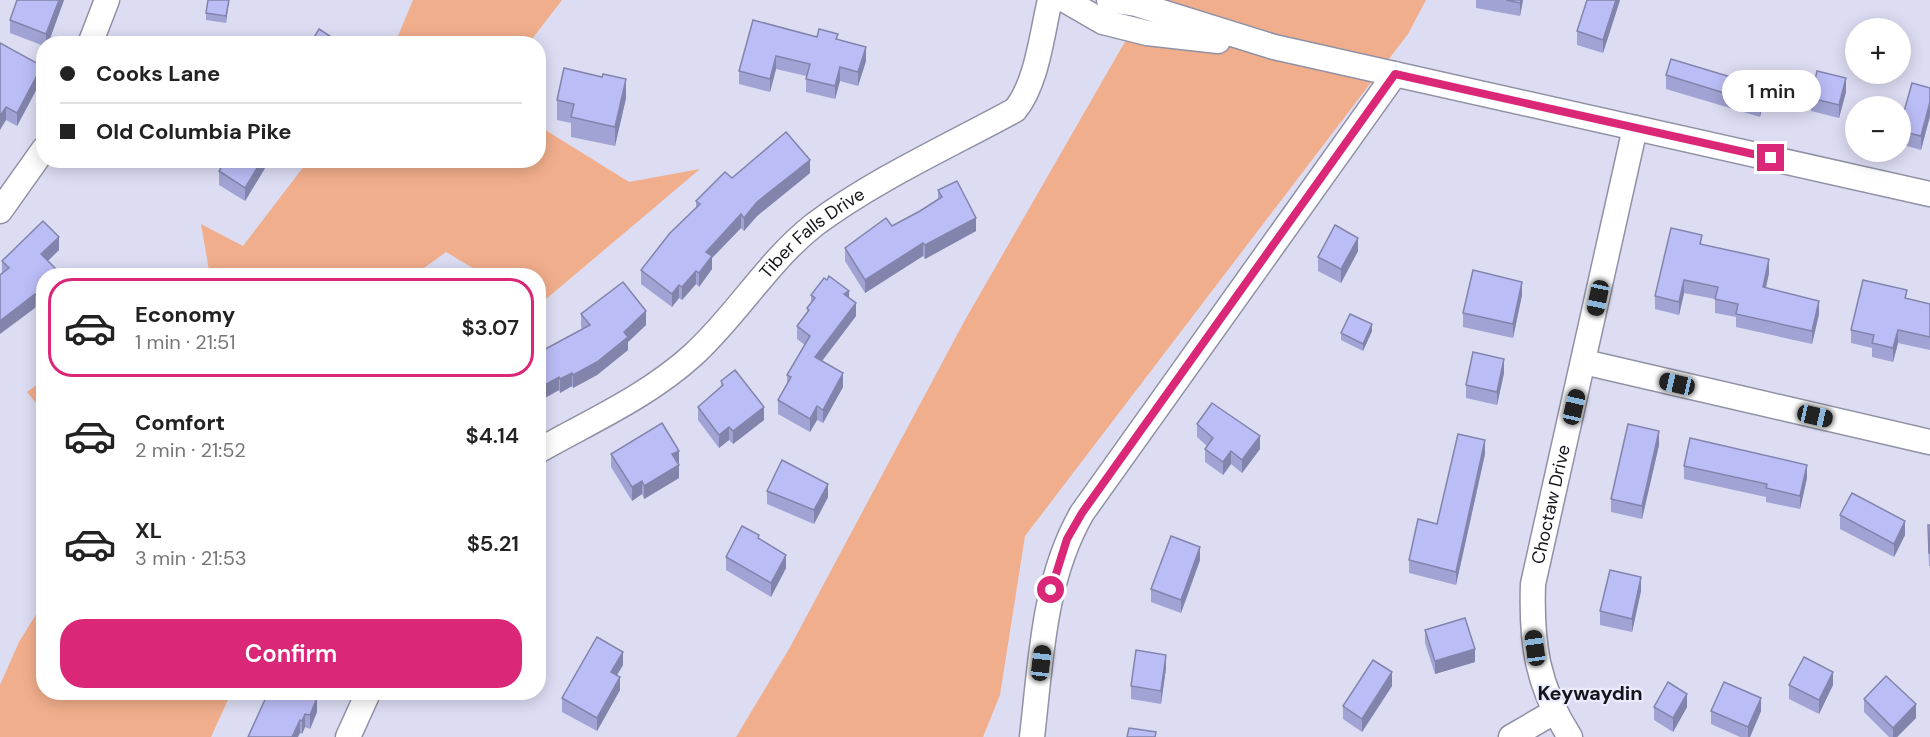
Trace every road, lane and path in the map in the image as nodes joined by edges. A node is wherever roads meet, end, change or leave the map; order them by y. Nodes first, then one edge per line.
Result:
1 (107, 0) edge
2 (1050, 0) edge
3 (1065, 0) edge
4 (1109, 0) edge
5 (93, 36) edge
6 (1275, 47) junction
7 (1395, 74) junction
8 (1635, 128) junction
9 (36, 160) edge
10 (1930, 194) edge
11 (0, 211) edge
12 (1584, 362) junction
13 (1930, 442) edge
14 (546, 447) edge
15 (365, 700) edge
16 (1554, 712) junction
17 (348, 737) edge
18 (1032, 737) edge
19 (1511, 737) edge
20 (1570, 737) edge

1 - 5 street
2 - 14 street, Tiber Falls Drive
3 - 6 street
4 - 6 street
6 - 7 street
7 - 8 street
7 - 18 street
8 - 10 street
8 - 12 street, Choctaw Drive
9 - 11 street
12 - 13 street
12 - 16 street, Choctaw Drive
15 - 17 street
16 - 19 street
16 - 20 street, Choctaw Drive

